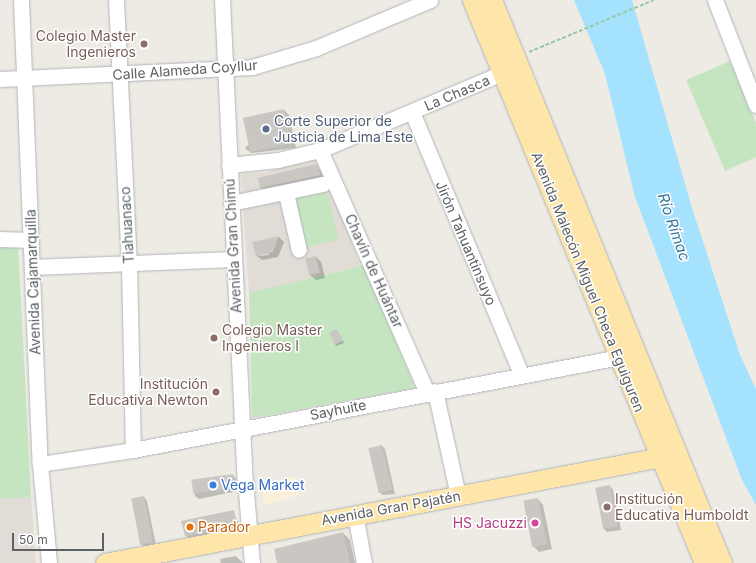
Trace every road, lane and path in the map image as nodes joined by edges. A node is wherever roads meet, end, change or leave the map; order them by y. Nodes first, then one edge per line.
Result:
1 (21, 0) edge
2 (116, 0) edge
3 (222, 0) edge
4 (430, 0) edge
5 (472, 0) edge
6 (492, 0) edge
7 (654, 0) edge
8 (714, 0) edge
9 (542, 47) dead end
10 (225, 70) junction
11 (502, 73) junction
12 (120, 74) junction
13 (24, 78) junction
14 (0, 79) edge
15 (756, 105) edge
16 (412, 112) junction
17 (320, 150) junction
18 (229, 165) junction
19 (323, 184) dead end
20 (286, 193) junction
21 (231, 203) junction
22 (0, 239) edge
23 (31, 240) junction
24 (299, 250) dead end
25 (234, 259) junction
26 (129, 263) junction
27 (32, 268) junction
28 (626, 355) junction
29 (521, 374) junction
30 (431, 392) junction
31 (243, 430) junction
32 (133, 450) junction
33 (669, 456) junction
34 (40, 464) junction
35 (458, 496) junction
36 (355, 514) junction
37 (248, 534) junction
38 (141, 560) edge
39 (708, 562) edge
40 (49, 563) edge
41 (105, 563) edge
42 (252, 563) edge
43 (364, 563) edge

1 - 13 street, Avenida Cajamarquilla
2 - 12 street, Tiahuanaco
3 - 10 street, Avenida Gran Chimú
4 - 10 street, Calle Alameda Coyllur
5 - 11 main road, Avenida Malecón Miguel Checa Eguiguren
6 - 28 main road, Avenida Malecón Miguel Checa Eguiguren
7 - 9 path
8 - 15 street
10 - 12 street, Calle Alameda Coyllur
10 - 18 street, Avenida Gran Chimú
11 - 16 street, La Chasca
11 - 28 main road, Avenida Malecón Miguel Checa Eguiguren
12 - 13 street, Calle Alameda Coyllur
12 - 26 street, Tiahuanaco
13 - 14 street, Calle Alameda Coyllur
13 - 23 street, Avenida Cajamarquilla
16 - 17 street, La Chasca
16 - 29 street, Jirón Tahuantinsuyo
17 - 18 street, La Chasca
17 - 30 street, Chavín de Huántar
18 - 21 street, Avenida Gran Chimú
19 - 20 street
20 - 21 street
20 - 24 street
21 - 25 street, Avenida Gran Chimú
22 - 23 street
23 - 27 street, Avenida Cajamarquilla
25 - 26 street
25 - 31 street, Avenida Gran Chimú
26 - 27 street
26 - 32 street, Tiahuanaco
27 - 34 street, Avenida Cajamarquilla
28 - 29 street, Sayhuite
28 - 33 main road, Avenida Malecón Miguel Checa Eguiguren
29 - 30 street, Sayhuite
30 - 31 street, Sayhuite
30 - 35 street, Chavín de Huántar
31 - 32 street, Sayhuite
31 - 37 street, Avenida Gran Chimú
32 - 34 street, Sayhuite
33 - 35 main road, Avenida Gran Pajatén
33 - 39 main road, Avenida Malecón Miguel Checa Eguiguren
34 - 40 street, Avenida Cajamarquilla
35 - 36 main road, Avenida Gran Pajatén
36 - 37 main road, Avenida Gran Pajatén
36 - 43 street
37 - 38 main road, Avenida Gran Pajatén
37 - 42 street, Avenida Gran Chimú
38 - 41 main road, Avenida Gran Pajatén

